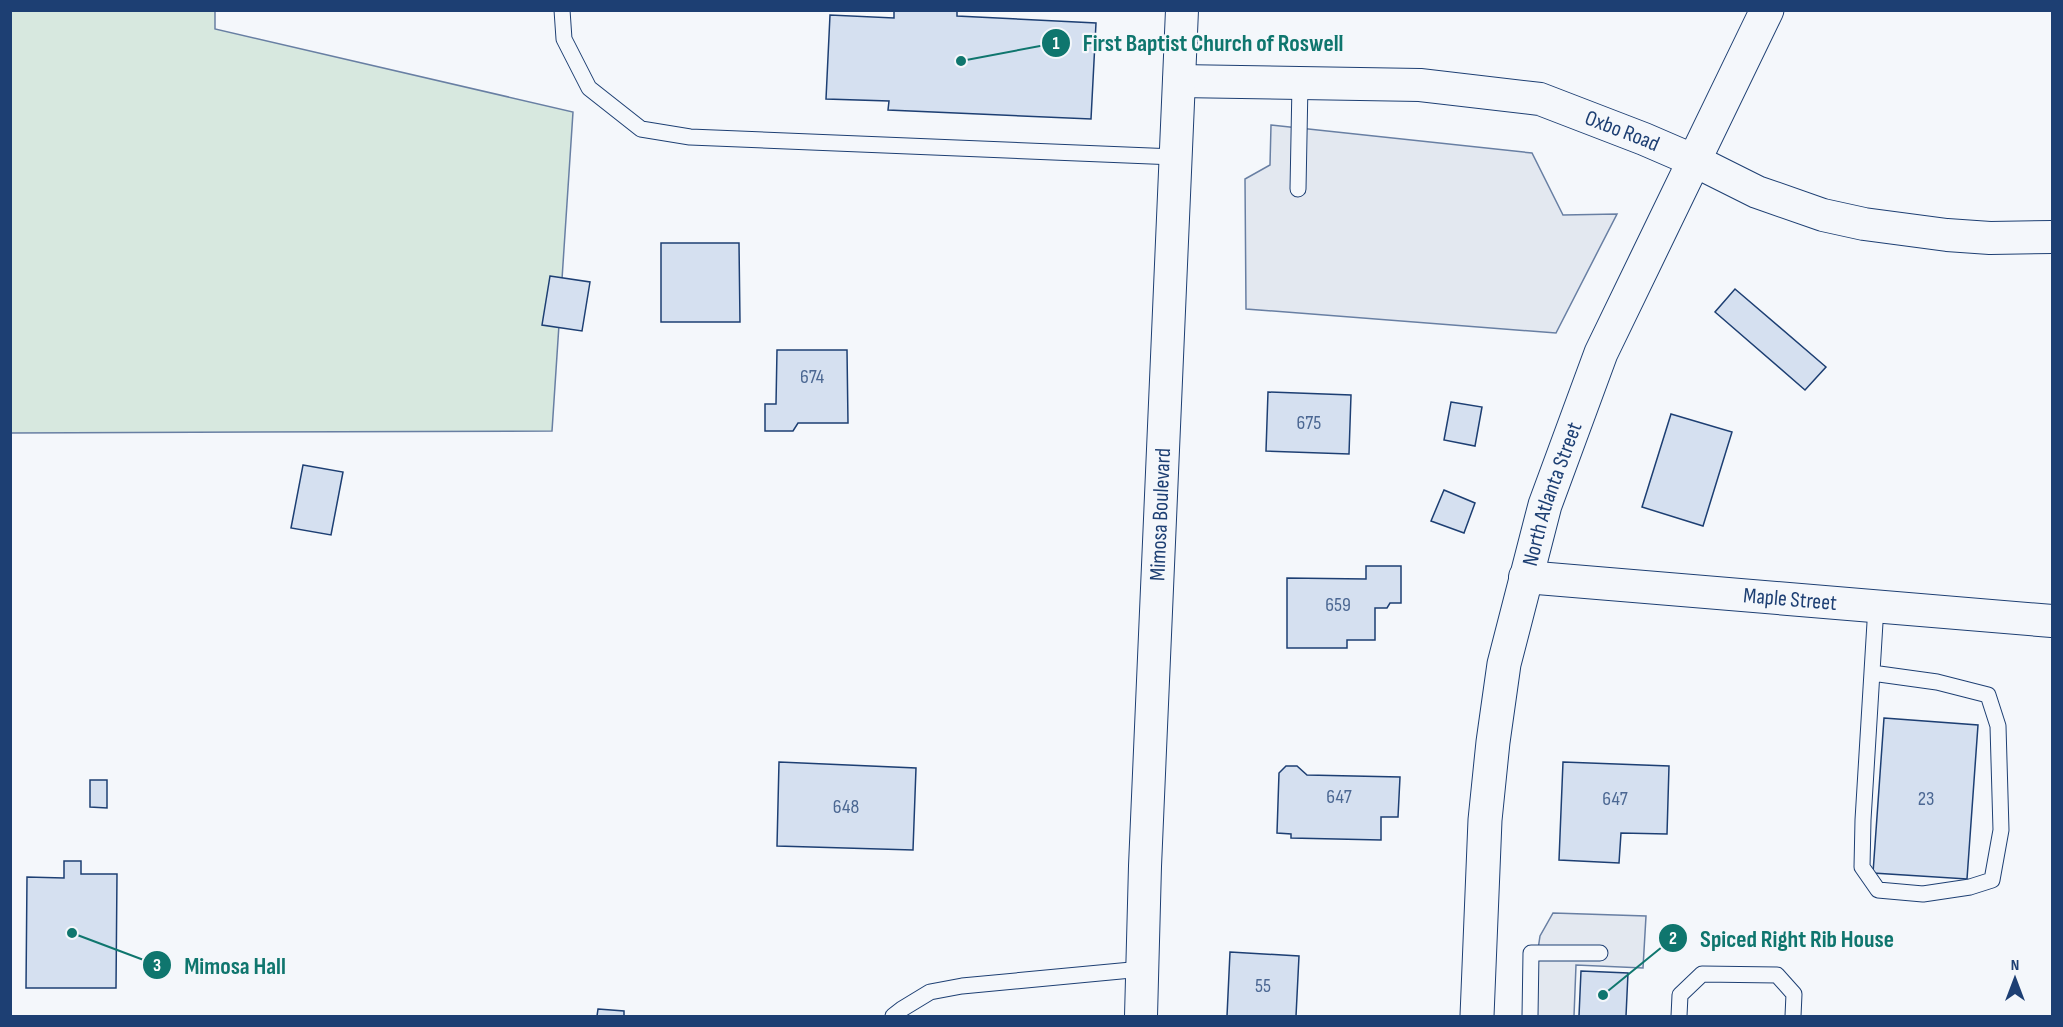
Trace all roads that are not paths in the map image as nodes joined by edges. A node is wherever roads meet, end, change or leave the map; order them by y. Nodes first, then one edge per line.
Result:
1 (562, 10) edge
2 (1182, 10) edge
3 (1767, 10) edge
4 (1179, 81) junction
5 (1300, 84) junction
6 (1175, 157) junction
7 (1695, 161) junction
8 (1298, 189) dead end
9 (2052, 237) edge
10 (1525, 577) junction
11 (1876, 606) junction
12 (2052, 621) edge
13 (1872, 673) junction
14 (1600, 954) dead end
15 (1142, 969) junction
16 (893, 1017) edge
17 (1141, 1017) edge
18 (1476, 1017) edge
19 (1530, 1017) edge
20 (1679, 1017) edge
21 (1793, 1017) edge

1 - 6 lane
2 - 4 street, Mimosa Boulevard
3 - 7 highway, North Atlanta Street
4 - 5 street, Oxbo Road
4 - 6 street, Mimosa Boulevard
5 - 7 street, Oxbo Road
5 - 8 lane
6 - 15 street, Mimosa Boulevard
7 - 9 street, Oxbo Road
7 - 10 highway, North Atlanta Street
10 - 11 street, Maple Street
10 - 18 highway, North Atlanta Street
11 - 12 street, Maple Street
11 - 13 lane
13 - 13 lane
14 - 19 lane
15 - 16 lane
15 - 17 street, Mimosa Boulevard
20 - 21 lane

